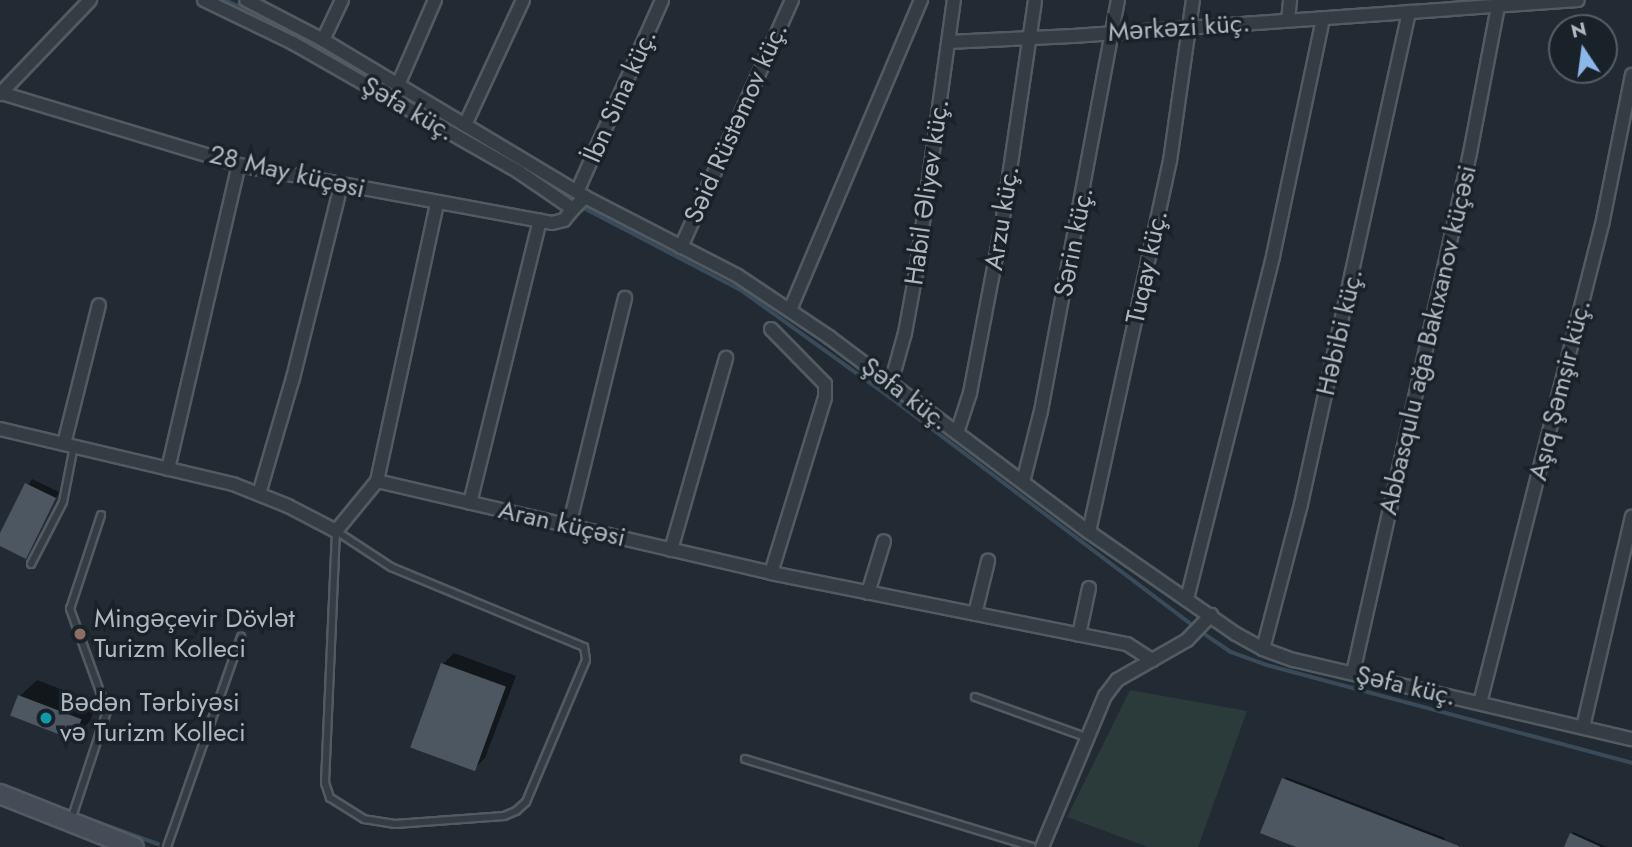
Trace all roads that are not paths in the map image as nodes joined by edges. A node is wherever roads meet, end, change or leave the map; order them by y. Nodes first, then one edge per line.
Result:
1 (90, 0) edge
2 (204, 0) edge
3 (247, 0) edge
4 (342, 0) edge
5 (435, 0) edge
6 (523, 0) edge
7 (662, 0) edge
8 (792, 0) edge
9 (921, 0) edge
10 (954, 0) edge
11 (1035, 0) edge
12 (1118, 0) edge
13 (1193, 0) edge
14 (1290, 0) edge
15 (1571, 0) edge
16 (1578, 0) edge
17 (1480, 4) edge
18 (1498, 6) junction
19 (1409, 12) junction
20 (1324, 18) junction
21 (1288, 20) junction
22 (1190, 26) junction
23 (1115, 32) junction
24 (1030, 38) junction
25 (323, 40) junction
26 (948, 42) junction
27 (1632, 75) edge
28 (398, 85) junction
29 (1, 93) edge
30 (465, 125) junction
31 (239, 165) junction
32 (341, 185) junction
33 (581, 194) junction
34 (437, 203) junction
35 (573, 209) junction
36 (540, 221) junction
37 (681, 247) junction
38 (625, 298) dead end
39 (99, 305) dead end
40 (790, 310) junction
41 (771, 329) dead end
42 (726, 358) dead end
43 (891, 383) junction
44 (0, 429) edge
45 (957, 433) junction
46 (69, 445) junction
47 (169, 469) junction
48 (377, 481) junction
49 (1023, 482) junction
50 (259, 494) junction
51 (470, 503) junction
52 (101, 515) dead end
53 (1632, 517) edge
54 (569, 526) junction
55 (336, 531) junction
56 (1089, 532) junction
57 (884, 541) dead end
58 (671, 550) junction
59 (988, 561) dead end
60 (31, 564) dead end
61 (771, 573) junction
62 (1089, 588) dead end
63 (868, 593) junction
64 (1187, 599) junction
65 (975, 614) junction
66 (1211, 615) junction
67 (1079, 635) junction
68 (240, 637) dead end
69 (1263, 649) junction
70 (1152, 660) junction
71 (1353, 673) junction
72 (975, 697) dead end
73 (1480, 703) junction
74 (1583, 727) junction
75 (1088, 738) junction
76 (1632, 739) edge
77 (745, 759) dead end
78 (0, 794) edge
79 (70, 822) junction
80 (134, 847) edge
81 (167, 847) edge
82 (1032, 847) edge
83 (1042, 847) edge

1 - 29 street
2 - 35 street, Şəfa küç.
3 - 25 street, Şəfa küç.
4 - 25 street
5 - 28 street
6 - 30 street
7 - 33 street, İbn Sina küç.
8 - 37 street, Səid Rüstəmov küç.
9 - 40 street
10 - 26 street, Habil Əliyev küç.
11 - 24 street, Arzu küç.
12 - 23 street, Sərin küç.
13 - 22 street, Tuqay küç.
14 - 21 street
15 - 16 street, Mərkəzi küç.
15 - 18 street, Mərkəzi küç.
17 - 18 street, Mərkəzi küç.
17 - 19 street, Mərkəzi küç.
18 - 71 street, Abbasqulu ağa Bakıxanov küçəsi
19 - 20 street, Mərkəzi küç.
19 - 69 street, Həbibi küç.
20 - 21 street, Mərkəzi küç.
20 - 64 street
21 - 22 street, Mərkəzi küç.
22 - 23 street, Mərkəzi küç.
22 - 56 street, Tuqay küç.
23 - 24 street, Mərkəzi küç.
23 - 49 street, Sərin küç.
24 - 26 street, Mərkəzi küç.
24 - 45 street, Arzu küç.
25 - 28 street, Şəfa küç.
26 - 43 street, Habil Əliyev küç.
27 - 73 street, Aşıq Şəmşir küç.
28 - 30 street, Şəfa küç.
29 - 31 street, 28 May küçəsi
30 - 33 street, Şəfa küç.
31 - 32 street, 28 May küçəsi
31 - 47 street
32 - 34 street, 28 May küçəsi
32 - 50 street
33 - 35 street
33 - 37 street, Şəfa küç.
34 - 36 street, 28 May küçəsi
34 - 48 street
35 - 36 street, 28 May küçəsi
36 - 51 street
37 - 40 street, Şəfa küç.
38 - 54 street
39 - 46 street
40 - 43 street, Şəfa küç.
41 - 61 street
42 - 58 street
43 - 45 street, Şəfa küç.
44 - 46 street
45 - 49 street, Şəfa küç.
46 - 47 street
46 - 60 lane
47 - 50 street
48 - 51 street, Aran küçəsi
48 - 55 street
49 - 56 street, Şəfa küç.
50 - 55 street
51 - 54 street, Aran küçəsi
52 - 79 lane
53 - 74 street
54 - 58 street, Aran küçəsi
55 - 55 lane
56 - 64 street, Şəfa küç.
57 - 63 street
58 - 61 street, Aran küçəsi
59 - 65 street
61 - 63 street, Aran küçəsi
62 - 67 street
63 - 65 street, Aran küçəsi
64 - 66 street, Şəfa küç.
65 - 67 street, Aran küçəsi
66 - 69 street, Şəfa küç.
66 - 70 street
67 - 70 street, Aran küçəsi
68 - 81 lane
69 - 71 street, Şəfa küç.
70 - 75 street
71 - 73 street, Şəfa küç.
72 - 75 lane
73 - 74 street, Şəfa küç.
74 - 76 street, Şəfa küç.
75 - 83 street
77 - 82 lane
78 - 79 main road
79 - 80 main road

